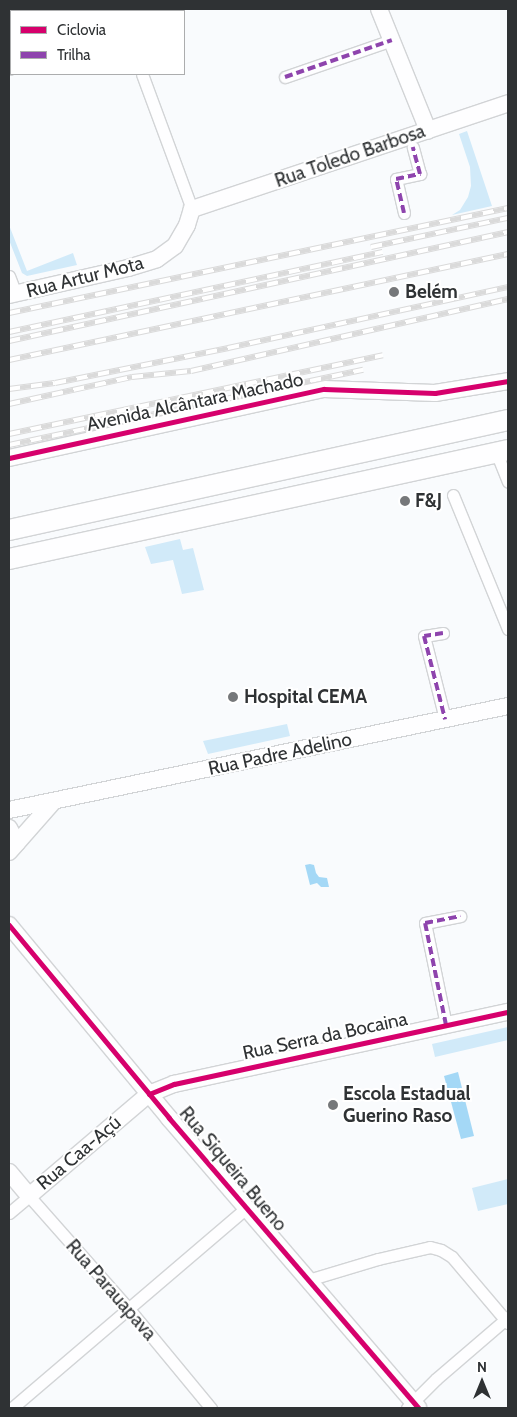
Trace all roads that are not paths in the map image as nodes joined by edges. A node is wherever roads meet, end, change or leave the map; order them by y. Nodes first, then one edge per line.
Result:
1 (379, 9) edge
2 (392, 40) junction
3 (142, 75) edge
4 (285, 77) dead end
5 (508, 102) edge
6 (428, 130) junction
7 (413, 147) dead end
8 (192, 209) junction
9 (404, 213) dead end
10 (9, 276) edge
11 (12, 294) edge
12 (508, 381) edge
13 (508, 420) edge
14 (502, 451) edge
15 (9, 458) edge
16 (508, 482) edge
17 (453, 495) dead end
18 (9, 530) edge
19 (9, 559) edge
20 (508, 629) edge
21 (443, 633) dead end
22 (508, 706) edge
23 (445, 719) junction
24 (53, 802) junction
25 (9, 810) edge
26 (9, 828) edge
27 (13, 848) edge
28 (460, 916) dead end
29 (9, 925) edge
30 (508, 1012) edge
31 (446, 1025) junction
32 (149, 1094) junction
33 (9, 1172) edge
34 (29, 1196) junction
35 (246, 1208) junction
36 (9, 1213) edge
37 (308, 1280) junction
38 (129, 1310) junction
39 (507, 1320) edge
40 (412, 1406) edge
41 (12, 1408) edge
42 (211, 1408) edge

1 - 2 street
2 - 4 street
2 - 6 street
3 - 8 street
5 - 6 street, Rua Toledo Barbosa
6 - 8 street, Rua Toledo Barbosa
7 - 9 street
8 - 11 street, Rua Artur Mota
10 - 11 street
12 - 15 street, Avenida Alcântara Machado
13 - 18 highway
14 - 16 street
14 - 19 highway
17 - 20 street
21 - 23 street
22 - 23 street, Rua Padre Adelino
23 - 24 street, Rua Padre Adelino
24 - 25 street, Rua Padre Adelino
24 - 27 street
26 - 27 street
28 - 31 street
29 - 32 street, Rua Siqueira Bueno
30 - 31 street, Rua Serra da Bocaina
31 - 32 street, Rua Serra da Bocaina
32 - 34 street, Rua Caa-Açú
32 - 35 street, Rua Siqueira Bueno
33 - 34 street, Rua Parauapava
34 - 36 street, Rua Caa-Açú
34 - 38 street, Rua Parauapava
35 - 37 street, Rua Siqueira Bueno
35 - 38 street
37 - 39 street
37 - 40 street, Rua Siqueira Bueno
38 - 41 street
38 - 42 street, Rua Parauapava
39 - 40 street

